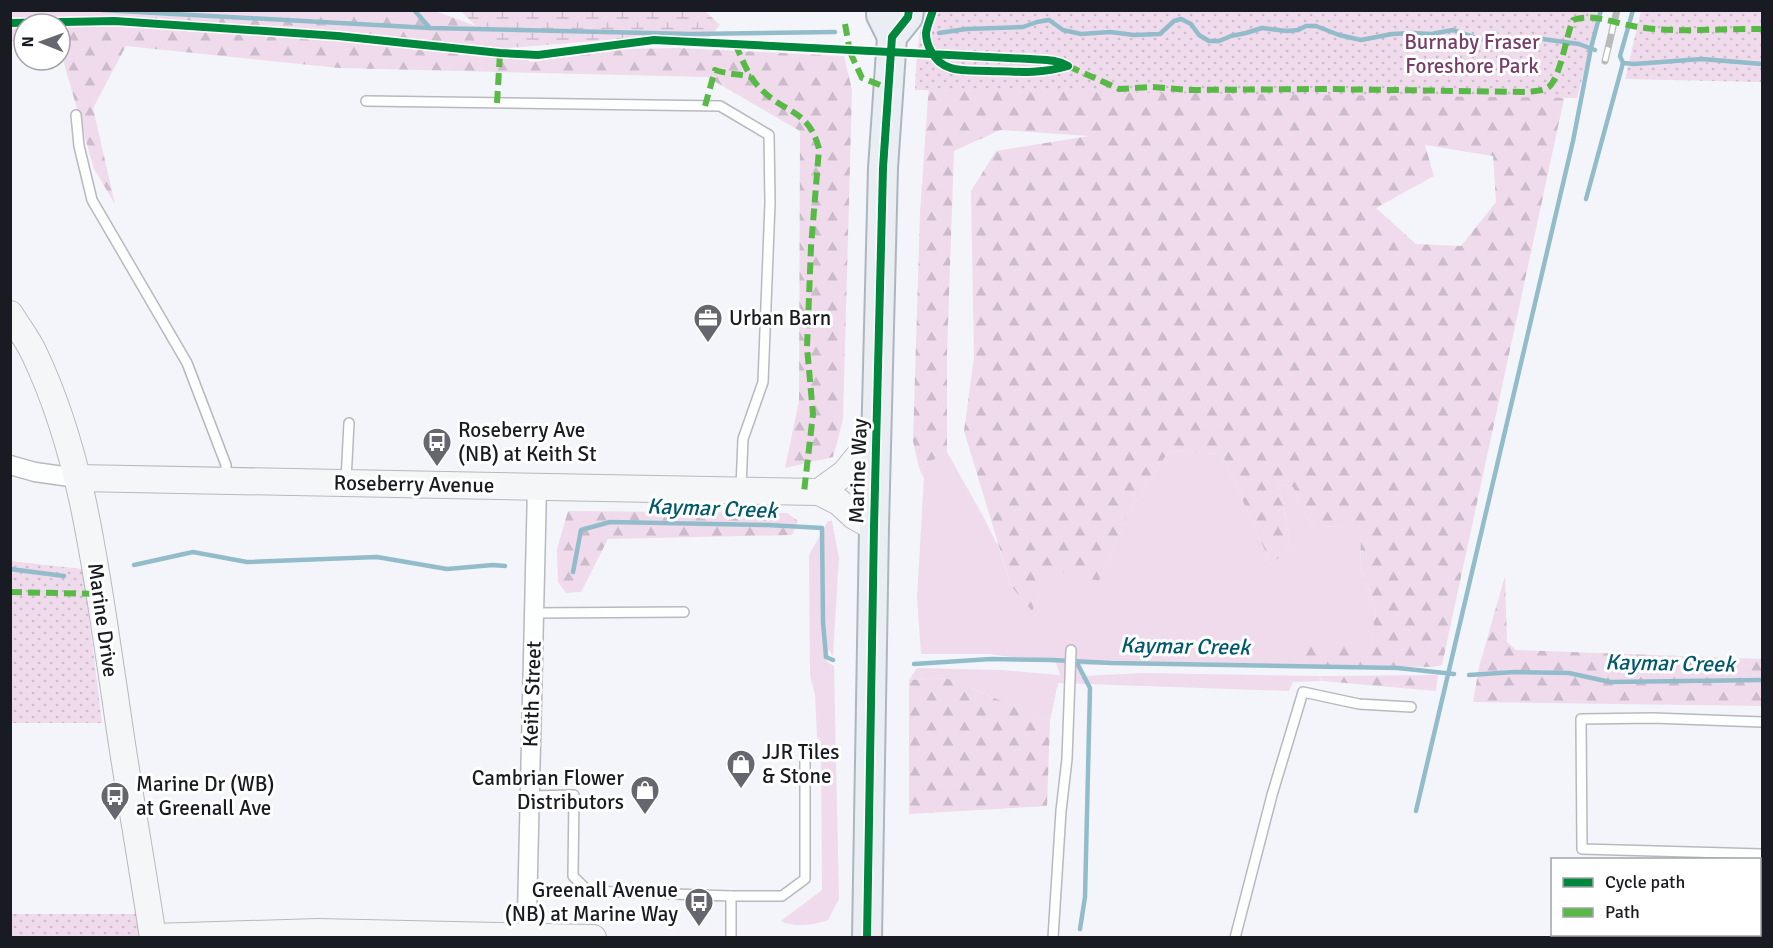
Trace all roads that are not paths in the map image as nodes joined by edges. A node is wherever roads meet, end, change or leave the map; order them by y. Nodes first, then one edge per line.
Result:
1 (882, 10) edge
2 (909, 10) edge
3 (892, 37) junction
4 (366, 101) dead end
5 (76, 115) dead end
6 (10, 314) edge
7 (349, 423) dead end
8 (877, 446) junction
9 (10, 465) edge
10 (77, 478) junction
11 (226, 481) junction
12 (346, 483) junction
13 (537, 487) junction
14 (741, 490) junction
15 (819, 492) junction
16 (874, 526) junction
17 (684, 612) dead end
18 (535, 613) junction
19 (1071, 650) dead end
20 (1411, 707) dead end
21 (1762, 722) edge
22 (806, 756) dead end
23 (529, 796) junction
24 (1762, 854) edge
25 (731, 896) junction
26 (343, 935) edge
27 (153, 937) edge
28 (531, 937) edge
29 (593, 938) edge
30 (731, 938) edge
31 (867, 938) edge
32 (1053, 938) edge
33 (1235, 938) edge

1 - 3 main road, Marine Way
2 - 3 main road
3 - 8 main road, Marine Way
4 - 14 lane
5 - 11 lane
6 - 10 street, Marine Drive
7 - 12 lane
8 - 15 street
8 - 16 main road, Marine Way
9 - 10 street, Roseberry Avenue
10 - 11 street, Roseberry Avenue
10 - 27 street, Marine Drive
11 - 12 street, Roseberry Avenue
12 - 13 street, Roseberry Avenue
13 - 14 street, Roseberry Avenue
13 - 18 street, Keith Street
14 - 15 street, Roseberry Avenue
15 - 16 street
16 - 31 main road, Marine Way
17 - 18 lane
18 - 23 street, Keith Street
19 - 32 lane
20 - 33 lane
21 - 24 lane
22 - 25 lane
23 - 25 lane
23 - 28 street, Keith Street
25 - 30 lane
26 - 27 street
26 - 28 street
28 - 29 street

